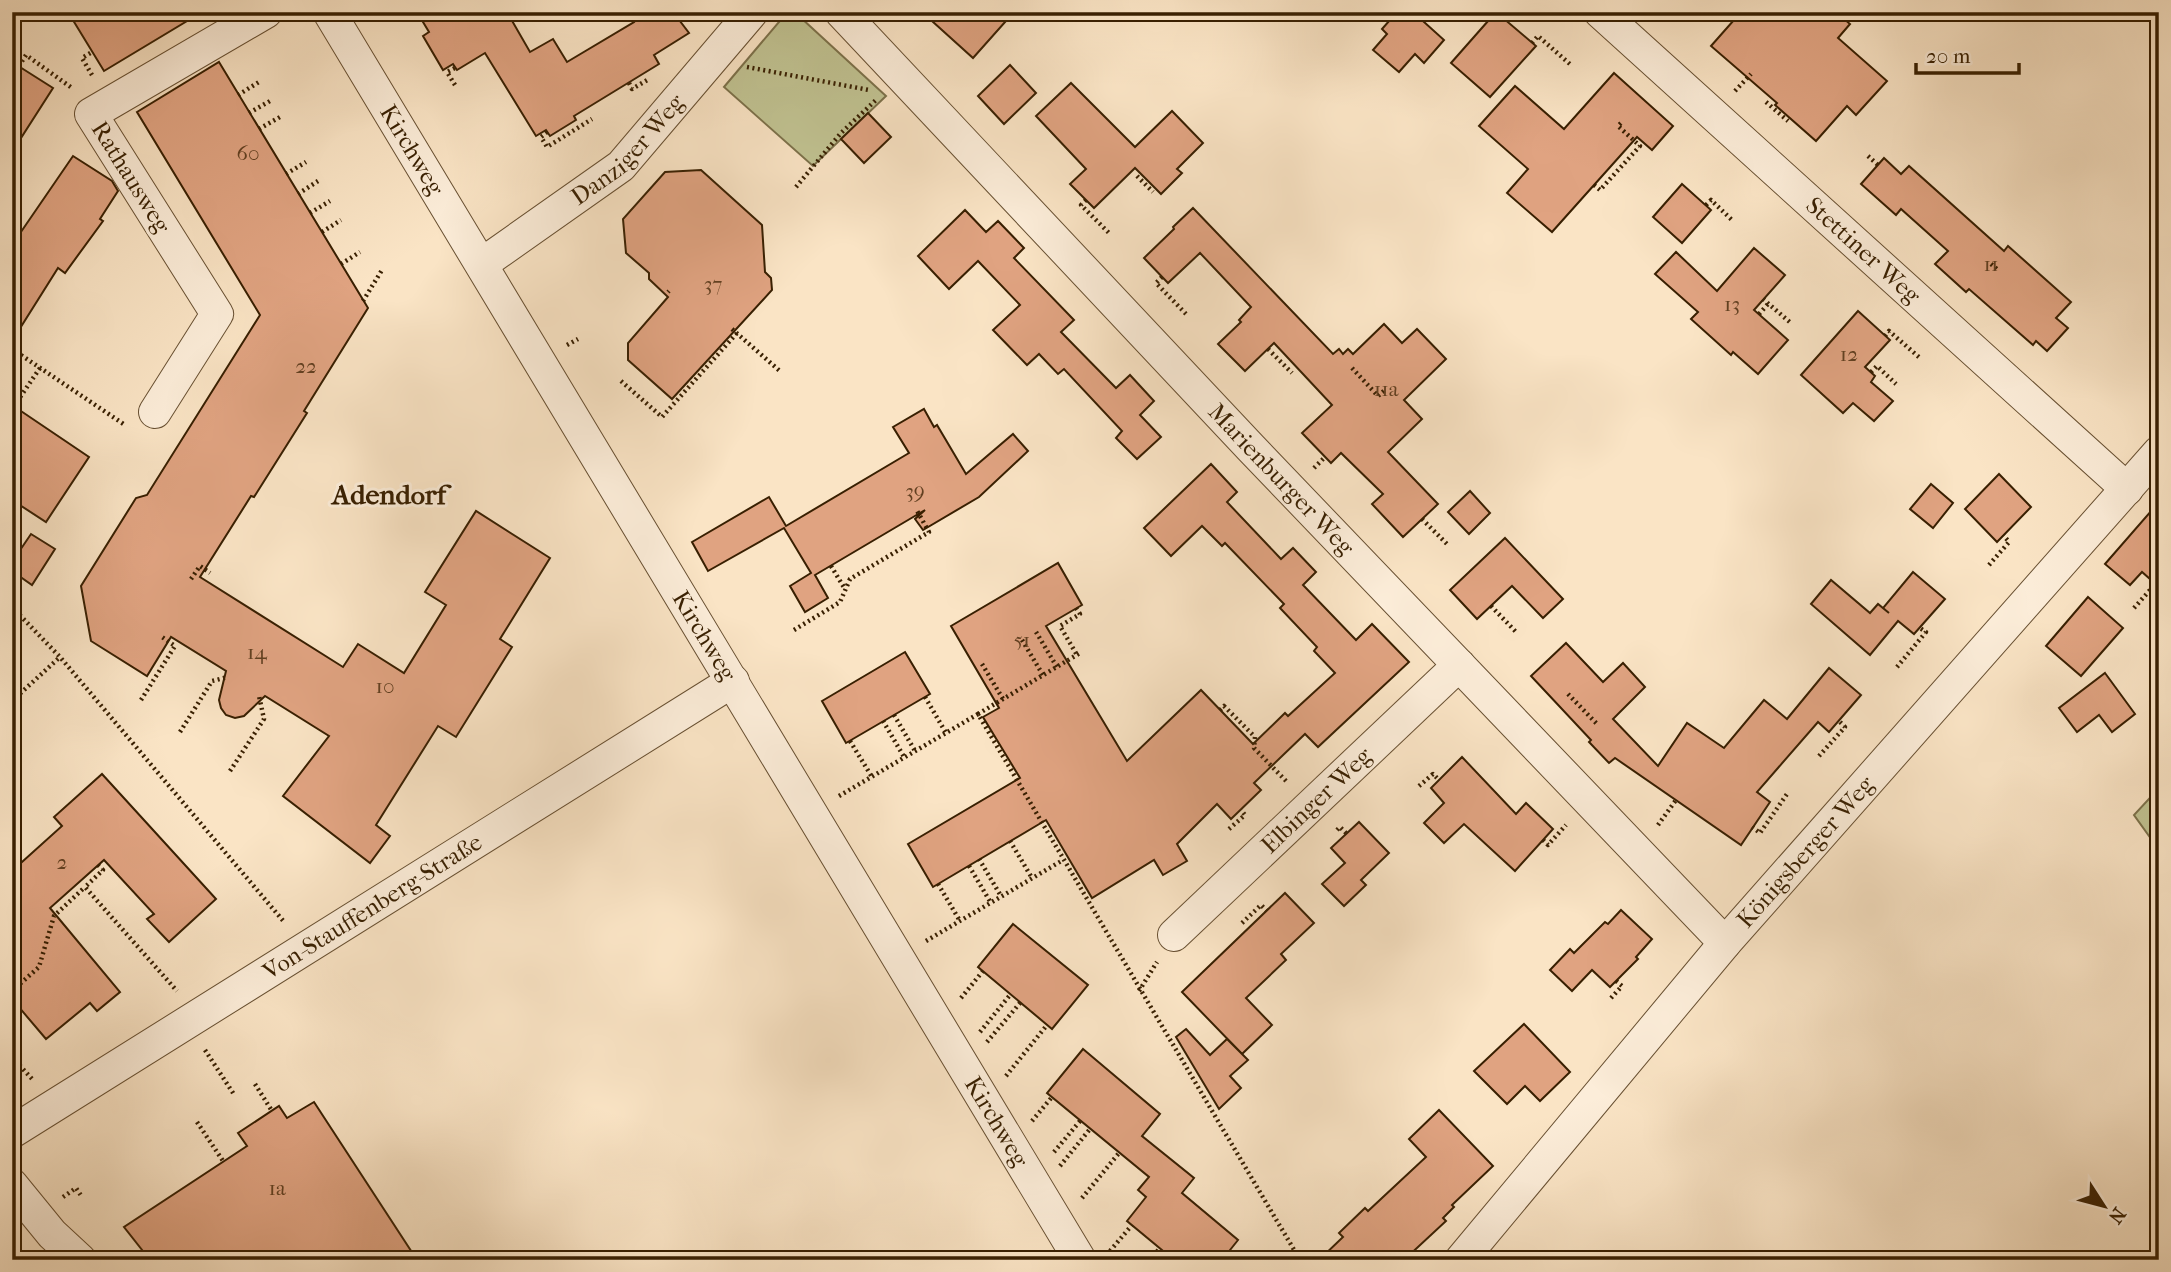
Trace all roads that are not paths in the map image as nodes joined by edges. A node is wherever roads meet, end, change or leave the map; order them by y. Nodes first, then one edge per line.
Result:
1 (266, 12) edge
2 (329, 12) edge
3 (752, 12) edge
4 (841, 12) edge
5 (1600, 12) edge
6 (482, 264) junction
7 (143, 420) road end
8 (2159, 452) edge
9 (2127, 489) junction
10 (1459, 665) junction
11 (733, 681) junction
12 (1174, 935) dead end
13 (1725, 943) junction
14 (12, 1132) edge
15 (12, 1185) edge
16 (80, 1260) edge
17 (1080, 1260) edge
18 (1461, 1260) edge

1 - 7 street, Rathausweg
2 - 6 street, Kirchweg
3 - 6 street, Danziger Weg
4 - 10 street, Marienburger Weg
5 - 9 street, Stettiner Weg
6 - 11 street, Kirchweg
8 - 9 street, Königsberger Weg
9 - 13 street, Königsberger Weg
10 - 12 street, Elbinger Weg
10 - 13 street, Marienburger Weg
11 - 14 street, Von-Stauffenberg-Straße
11 - 17 street, Kirchweg
13 - 18 street, Königsberger Weg
15 - 16 street

